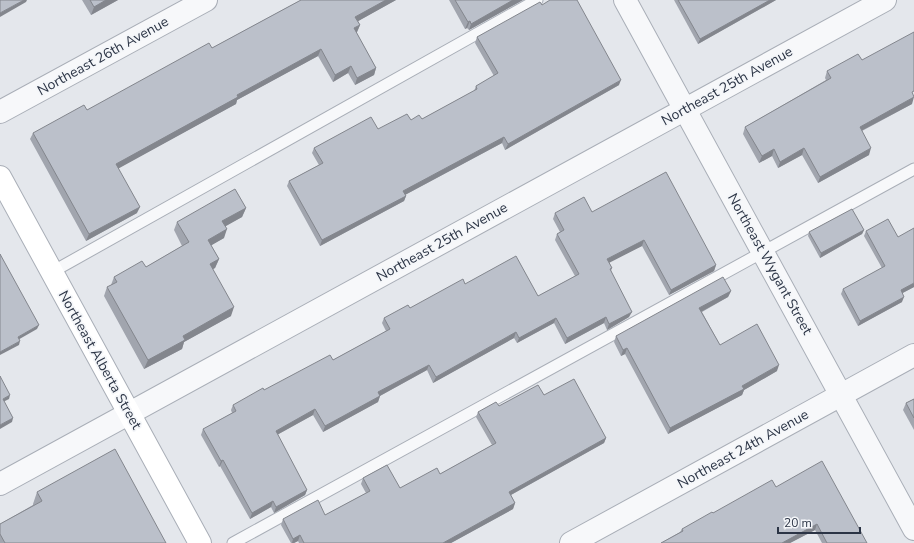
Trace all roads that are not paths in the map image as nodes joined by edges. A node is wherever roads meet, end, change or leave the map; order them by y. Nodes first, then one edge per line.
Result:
1 (206, 0) edge
2 (537, 0) edge
3 (625, 0) edge
4 (885, 0) edge
5 (685, 109) junction
6 (0, 112) edge
7 (914, 169) edge
8 (0, 177) edge
9 (762, 252) junction
10 (52, 272) junction
11 (914, 355) edge
12 (840, 395) junction
13 (129, 414) junction
14 (0, 484) edge
15 (914, 529) edge
16 (200, 543) edge
17 (233, 543) edge
18 (571, 543) edge

1 - 6 street, Northeast 26th Avenue
2 - 10 lane
3 - 5 street, Northeast Wygant Street
4 - 5 street, Northeast 25th Avenue
5 - 9 street, Northeast Wygant Street
5 - 13 street, Northeast 25th Avenue
7 - 9 lane
8 - 10 street, Northeast Alberta Street
9 - 12 street, Northeast Wygant Street
9 - 17 lane
10 - 13 street, Northeast Alberta Street
11 - 12 street, Northeast 24th Avenue
12 - 15 street, Northeast Wygant Street
12 - 18 street, Northeast 24th Avenue
13 - 14 street, Northeast 25th Avenue
13 - 16 street, Northeast Alberta Street

